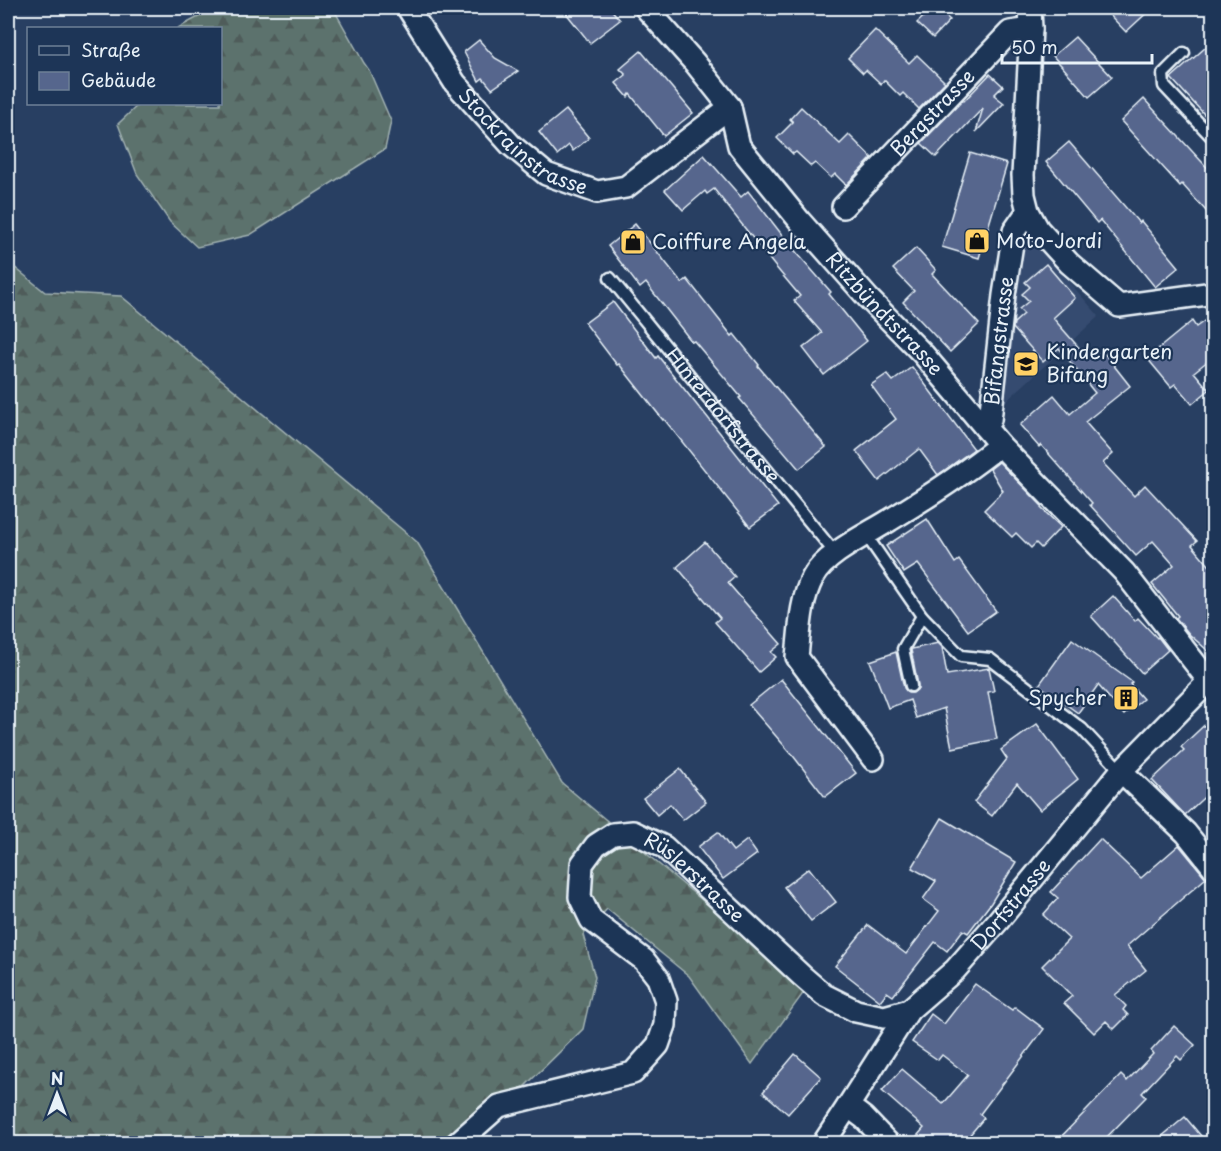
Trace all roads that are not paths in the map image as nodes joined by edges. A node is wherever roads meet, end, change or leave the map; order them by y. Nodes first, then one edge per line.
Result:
1 (408, 8) edge
2 (646, 8) edge
3 (1030, 8) edge
4 (1031, 29) junction
5 (1185, 53) dead end
6 (730, 107) junction
7 (1214, 134) edge
8 (843, 207) dead end
9 (1028, 212) junction
10 (610, 279) dead end
11 (1214, 293) edge
12 (984, 426) junction
13 (1000, 445) junction
14 (866, 534) junction
15 (835, 553) junction
16 (922, 616) junction
17 (1211, 680) edge
18 (911, 686) dead end
19 (873, 759) dead end
20 (1121, 771) junction
21 (1214, 868) edge
22 (909, 1010) junction
23 (849, 1106) junction
24 (456, 1143) edge
25 (823, 1143) edge
26 (889, 1143) edge

1 - 6 street, Stockrainstrasse
2 - 6 street, Ritzbündtstrasse
3 - 4 street
4 - 8 street, Bergstrasse
4 - 9 street
5 - 7 lane
6 - 12 street, Ritzbündtstrasse
9 - 11 street
9 - 12 street, Bifangstrasse
10 - 15 lane, Hinterdorfstrasse
12 - 13 street, Ritzbündtstrasse
13 - 14 street
13 - 17 street
14 - 15 street
14 - 16 lane
15 - 19 street
16 - 18 lane
16 - 20 lane
17 - 20 street, Dorfstrasse
20 - 21 street
20 - 22 street, Dorfstrasse
22 - 23 street, Dorfstrasse
22 - 24 street, Rüslerstrasse
23 - 25 street, Dorfstrasse
23 - 26 street

